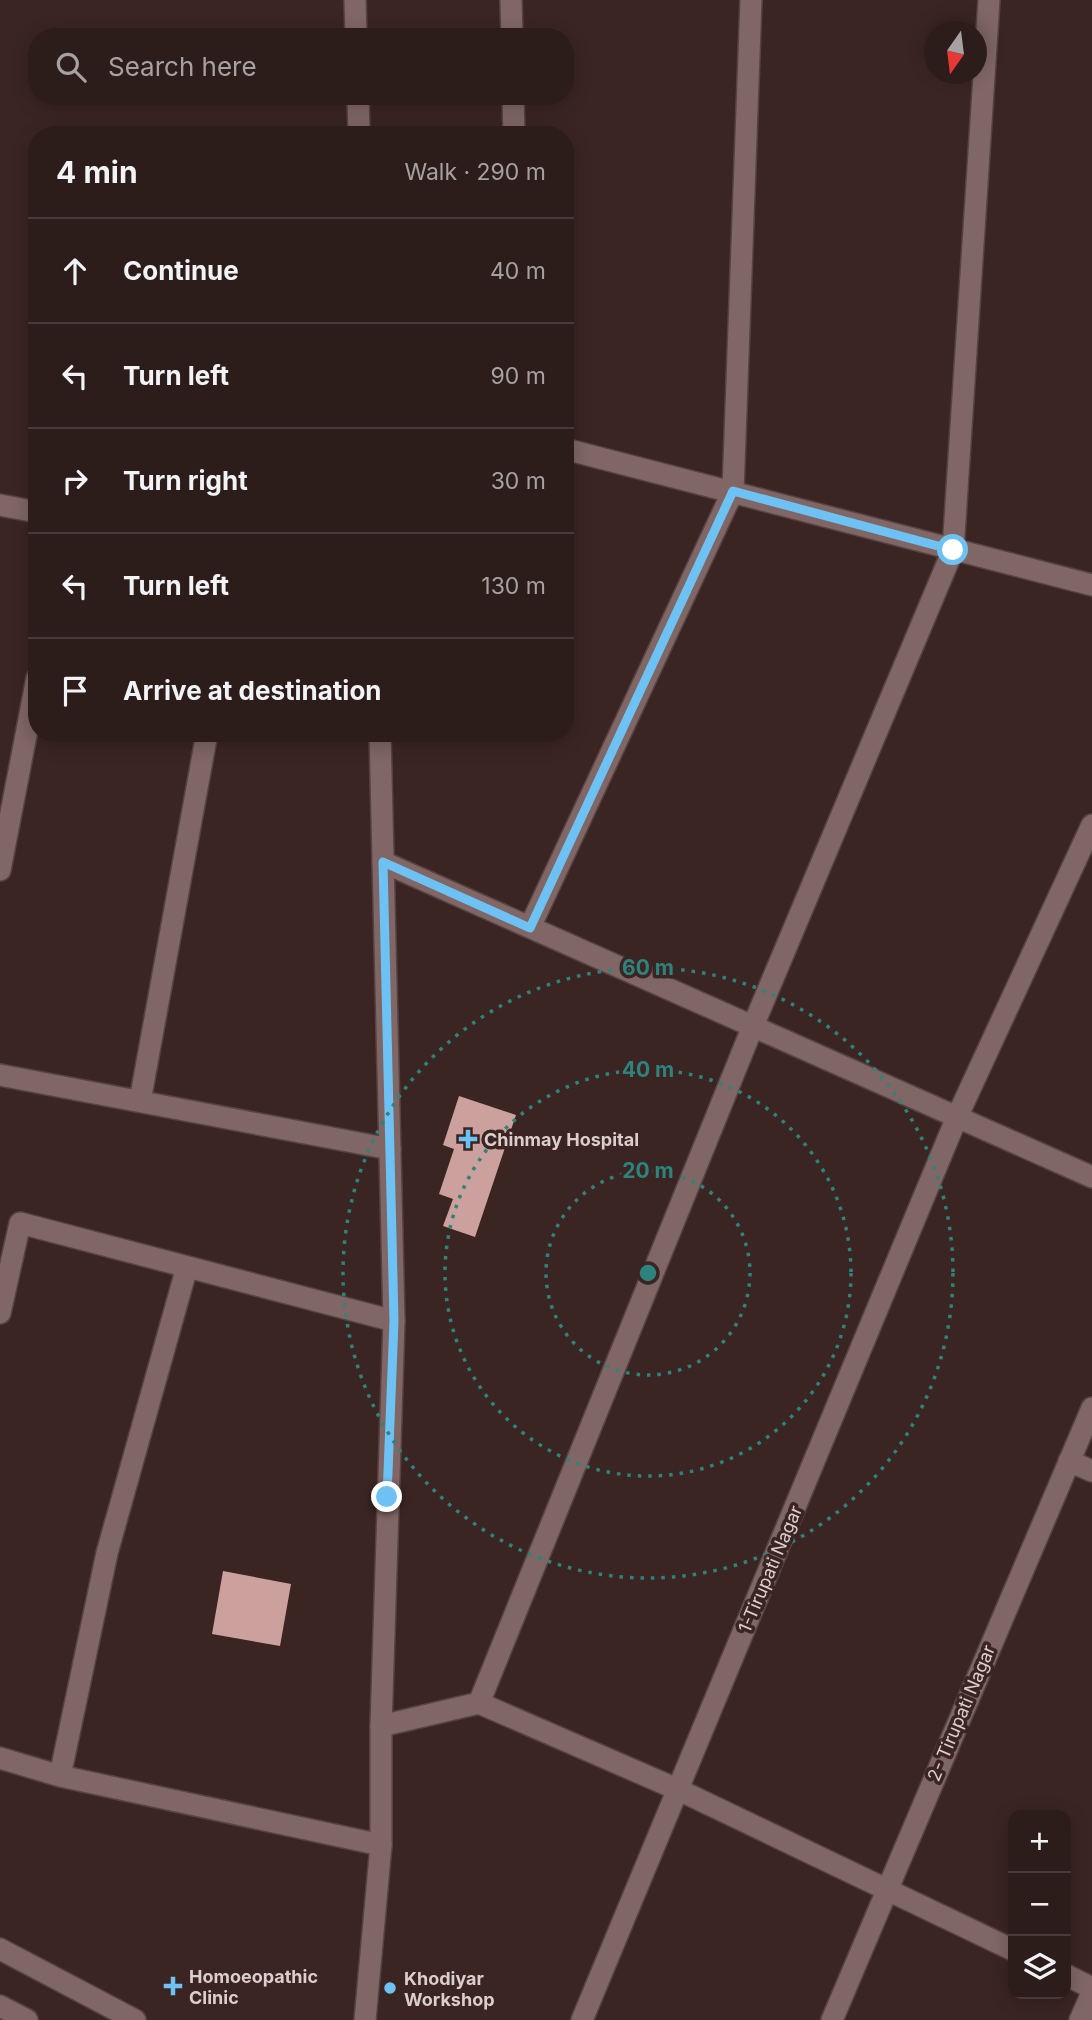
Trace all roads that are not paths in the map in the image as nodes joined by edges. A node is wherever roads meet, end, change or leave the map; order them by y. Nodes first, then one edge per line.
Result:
1 (355, 0) edge
2 (511, 0) edge
3 (751, 0) edge
4 (989, 0) edge
5 (356, 28) edge
6 (512, 28) edge
7 (358, 105) edge
8 (513, 105) edge
9 (359, 126) edge
10 (514, 126) edge
11 (574, 451) edge
12 (733, 491) junction
13 (0, 505) edge
14 (28, 510) edge
15 (953, 550) junction
16 (1092, 585) edge
17 (28, 725) edge
18 (205, 742) edge
19 (380, 742) edge
20 (1092, 825) edge
21 (383, 862) junction
22 (0, 870) edge
23 (530, 928) junction
24 (753, 1026) junction
25 (0, 1075) edge
26 (140, 1101) junction
27 (957, 1117) junction
28 (390, 1149) junction
29 (1092, 1177) edge
30 (187, 1267) junction
31 (0, 1312) edge
32 (394, 1321) junction
33 (1092, 1408) edge
34 (1069, 1461) junction
35 (1092, 1471) edge
36 (479, 1703) junction
37 (381, 1726) junction
38 (0, 1758) edge
39 (61, 1776) junction
40 (679, 1790) junction
41 (381, 1845) junction
42 (886, 1888) junction
43 (1008, 1948) edge
44 (0, 1949) edge
45 (1071, 1978) edge
46 (1092, 1988) edge
47 (1092, 1993) edge
48 (0, 2006) edge
49 (27, 2020) edge
50 (135, 2020) edge
51 (365, 2020) edge
52 (582, 2020) edge
53 (832, 2020) edge
54 (1080, 2020) edge

1 - 5 street
2 - 6 street
3 - 12 street
4 - 15 street
7 - 9 street
8 - 10 street
11 - 12 street
12 - 15 street
12 - 23 street
13 - 14 street
15 - 16 street
15 - 24 street
17 - 22 street
18 - 26 street
19 - 21 street
20 - 27 street, 1-Tirupati Nagar
21 - 23 street
21 - 28 street
23 - 24 street
24 - 27 street
24 - 36 street
25 - 26 street
26 - 28 street
27 - 29 street
27 - 40 street, 1-Tirupati Nagar
28 - 32 street
30 - 31 street
30 - 32 street
30 - 39 street
32 - 37 street
33 - 34 street, 2- Tirupati Nagar
34 - 35 street
34 - 42 street, 2- Tirupati Nagar
36 - 37 street
36 - 40 street
37 - 41 street
38 - 39 street
39 - 41 street
40 - 42 street
40 - 52 street, 1-Tirupati Nagar
41 - 51 street
42 - 43 street
42 - 53 street, 2- Tirupati Nagar
44 - 50 street
45 - 46 street
47 - 54 street
48 - 49 street

